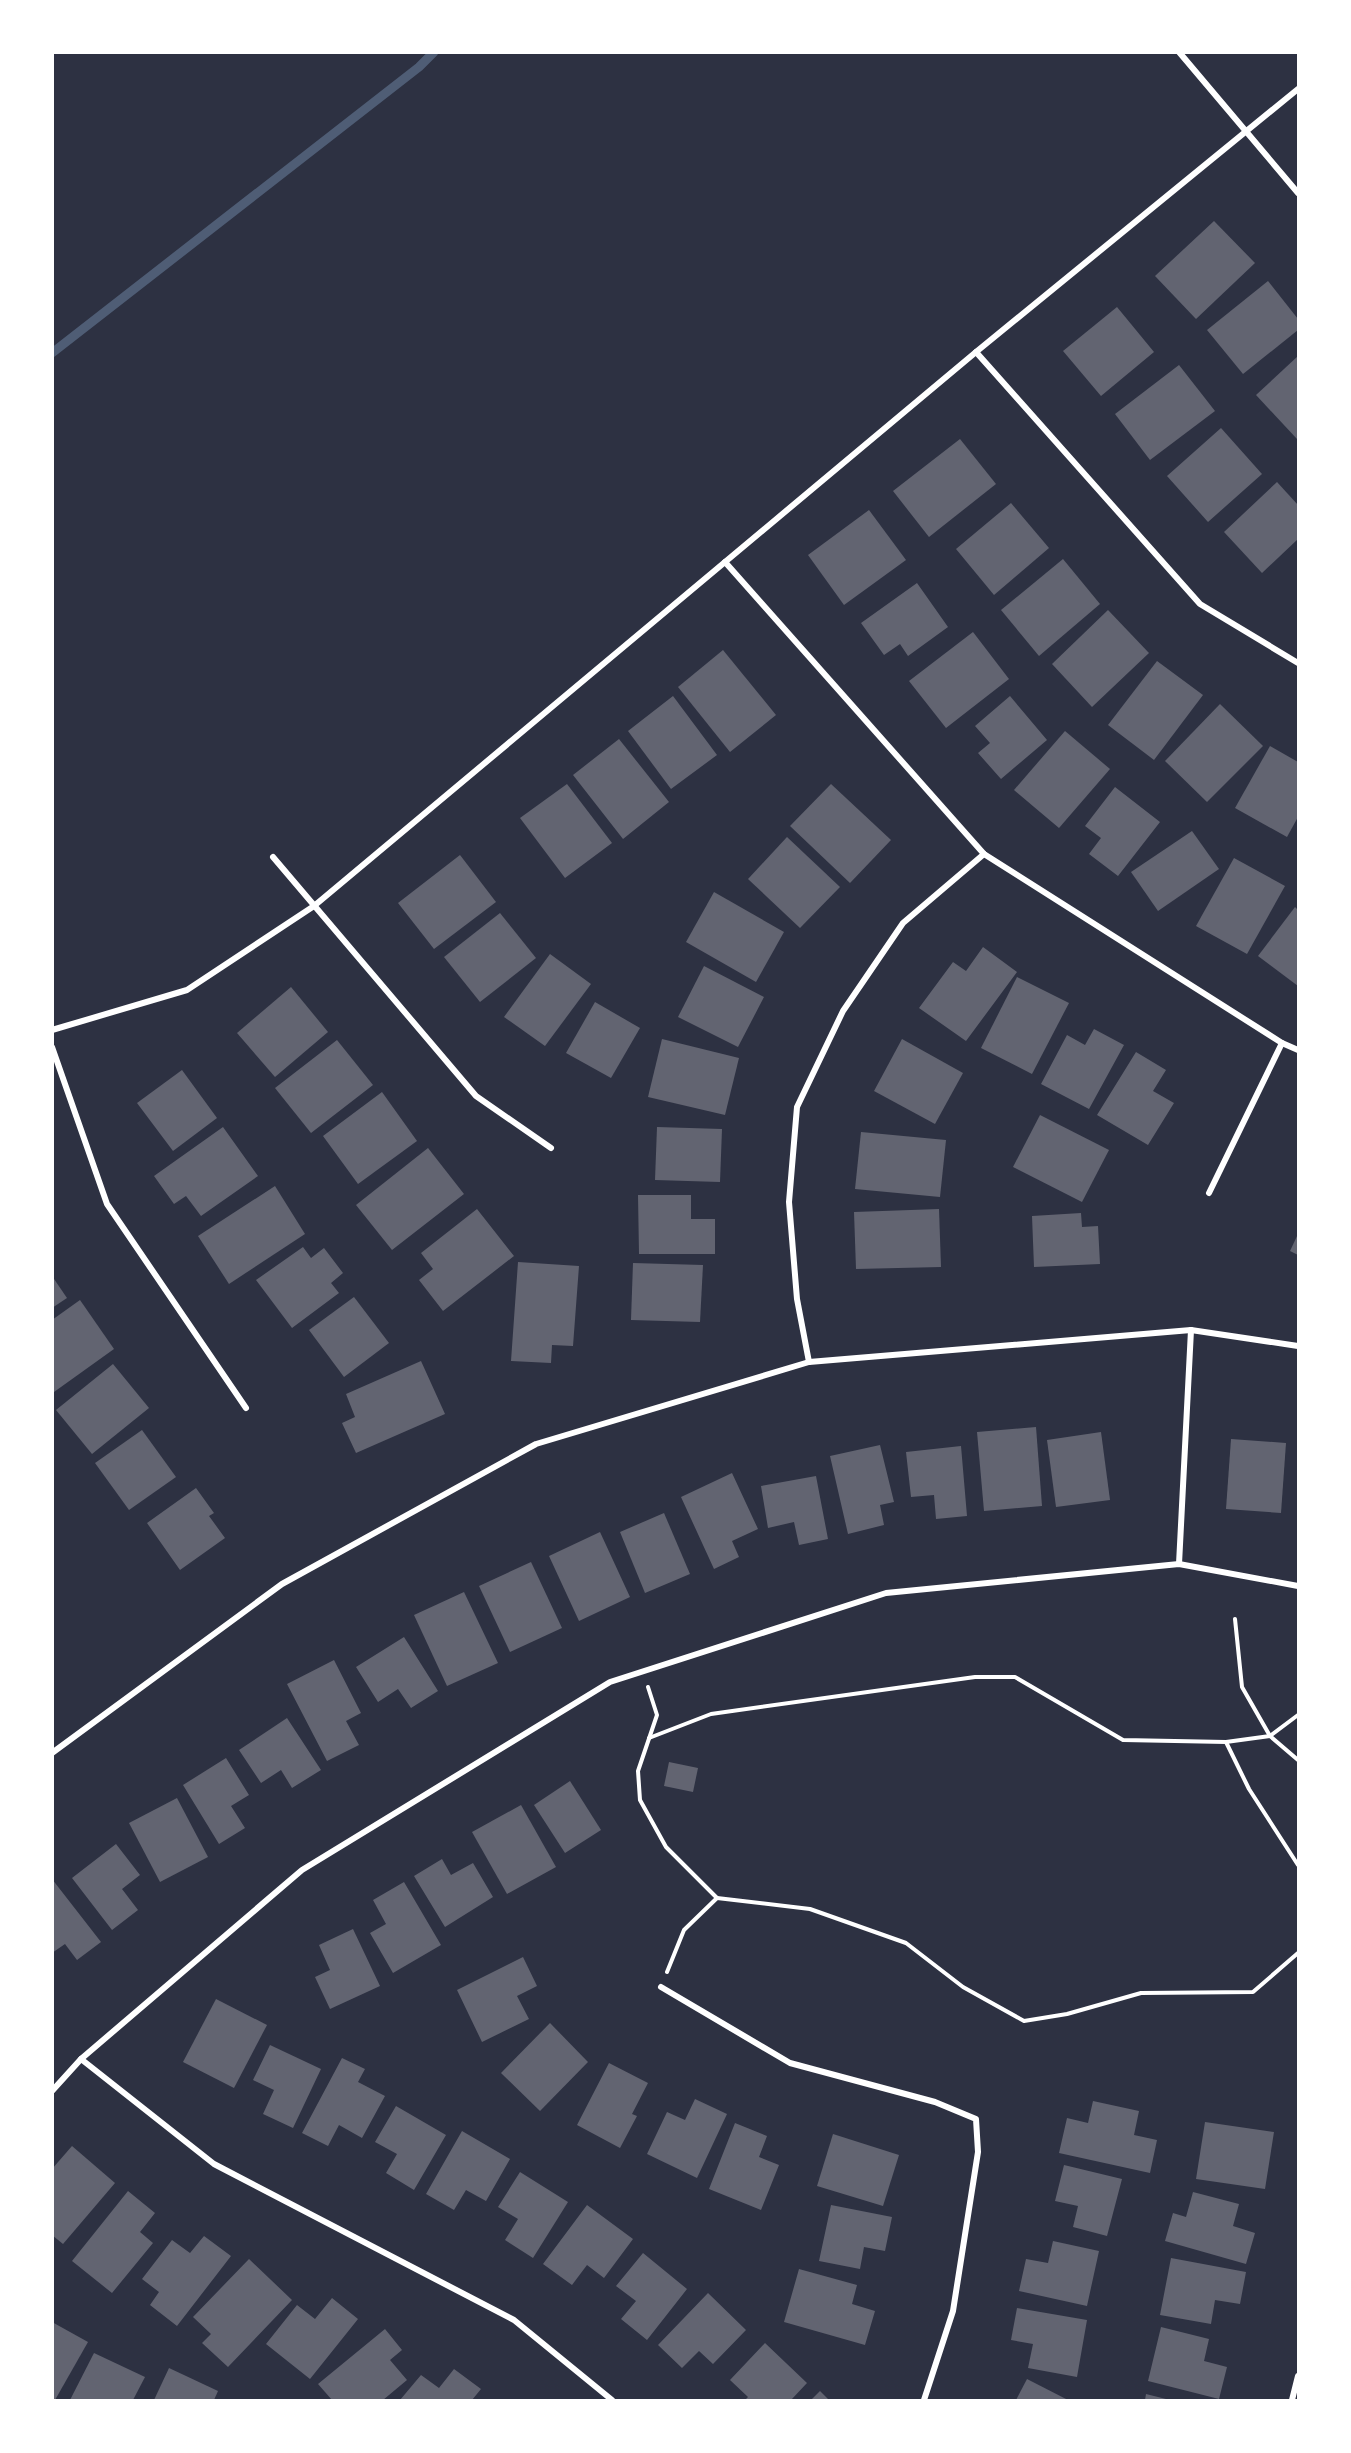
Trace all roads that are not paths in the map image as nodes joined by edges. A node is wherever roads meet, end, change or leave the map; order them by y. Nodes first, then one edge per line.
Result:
1 (1179, 52) edge
2 (1299, 89) edge
3 (1248, 132) junction
4 (1299, 193) edge
5 (976, 352) junction
6 (725, 562) junction
7 (1299, 663) edge
8 (984, 855) junction
9 (273, 857) dead end
10 (314, 906) junction
11 (52, 1030) edge
12 (1281, 1043) junction
13 (52, 1047) edge
14 (1299, 1050) edge
15 (551, 1148) dead end
16 (1209, 1193) dead end
17 (1191, 1330) junction
18 (1299, 1346) edge
19 (809, 1362) junction
20 (246, 1408) dead end
21 (1179, 1564) junction
22 (1299, 1586) edge
23 (52, 1753) edge
24 (661, 1987) road end
25 (81, 2059) junction
26 (52, 2091) edge
27 (1299, 2376) edge
28 (612, 2400) edge
29 (924, 2400) edge
30 (1292, 2400) edge

1 - 3 street
2 - 3 street
3 - 4 street
3 - 5 street
5 - 6 street
5 - 7 street
6 - 8 street
6 - 10 street
8 - 12 street
8 - 19 street
9 - 10 street
10 - 11 street
10 - 15 street
12 - 14 street
12 - 16 street
13 - 20 street
17 - 18 street
17 - 19 street
17 - 21 street
19 - 23 street
21 - 22 street
21 - 25 street
24 - 29 street
25 - 26 street
25 - 28 street
27 - 30 street

